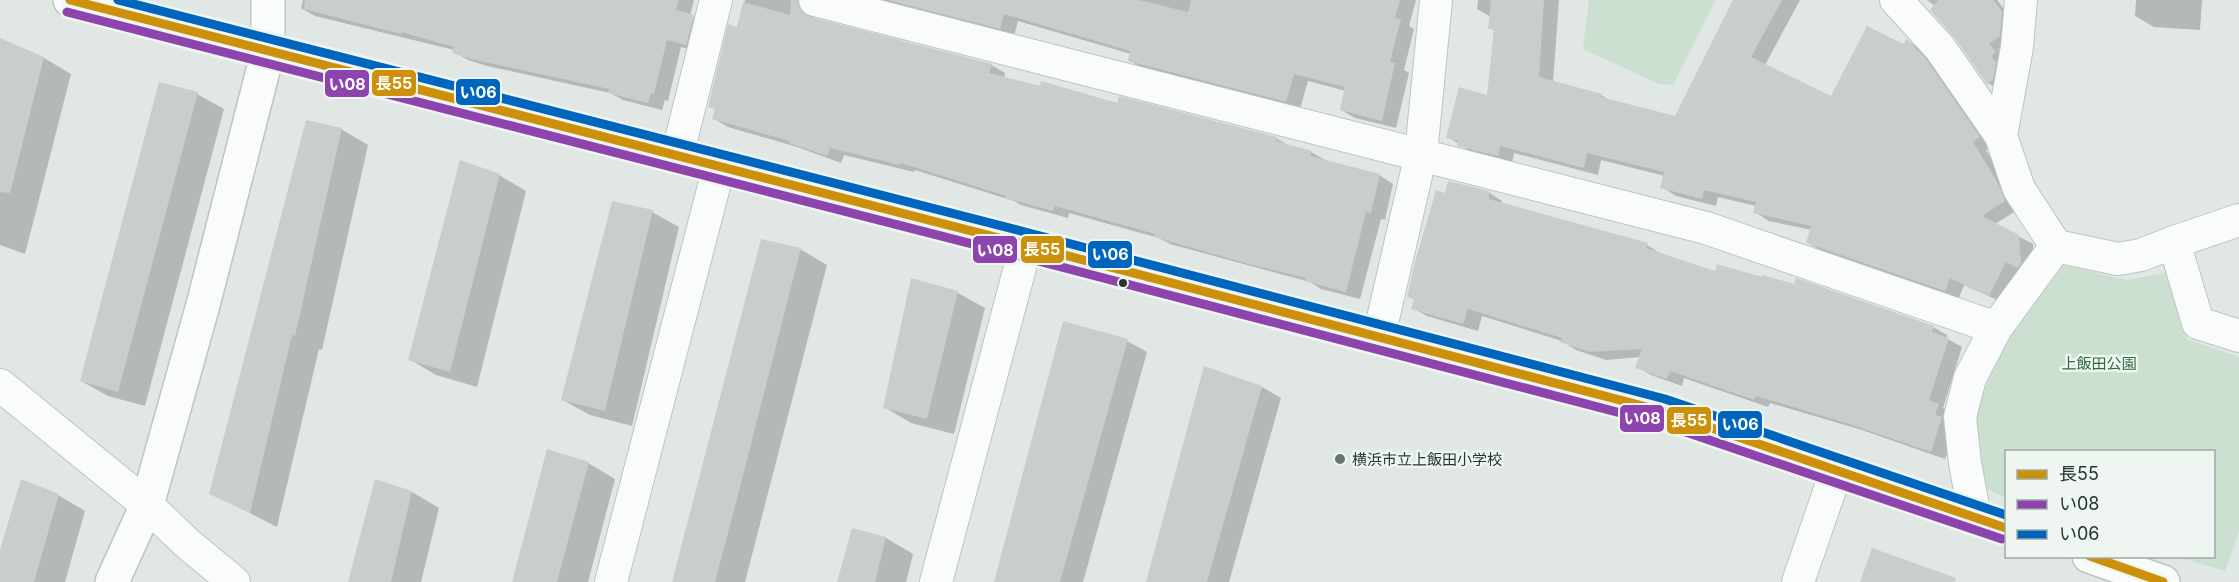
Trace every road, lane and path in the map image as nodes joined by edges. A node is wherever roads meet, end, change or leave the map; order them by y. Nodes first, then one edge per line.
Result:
1 (70, 0) edge
2 (268, 0) edge
3 (716, 0) edge
4 (814, 0) edge
5 (1436, 0) edge
6 (1896, 0) edge
7 (2021, 0) edge
8 (268, 51) junction
9 (2001, 136) junction
10 (1421, 154) junction
11 (676, 156) junction
12 (719, 167) junction
13 (2239, 220) edge
14 (2174, 242) junction
15 (1026, 245) junction
16 (2056, 246) junction
17 (1996, 328) junction
18 (1379, 336) junction
19 (2239, 336) edge
20 (0, 385) edge
21 (1837, 469) junction
22 (147, 505) junction
23 (1974, 517) junction
24 (2005, 527) edge
25 (2100, 567) edge
26 (112, 582) edge
27 (234, 582) edge
28 (611, 582) edge
29 (936, 582) edge
30 (1798, 582) edge
31 (2163, 582) edge

1 - 8 street
2 - 8 street
3 - 11 street
4 - 10 street
5 - 10 street
6 - 9 street
7 - 9 street
8 - 11 street
8 - 22 street
9 - 16 street
10 - 17 street
10 - 18 street
11 - 12 street
12 - 15 street
12 - 28 street
13 - 14 street
14 - 16 street
14 - 19 street
15 - 18 street
15 - 29 street
16 - 17 street
17 - 23 street
18 - 21 street
20 - 22 street
21 - 23 street
21 - 30 street
22 - 26 street
22 - 27 street
23 - 24 street
25 - 31 street

